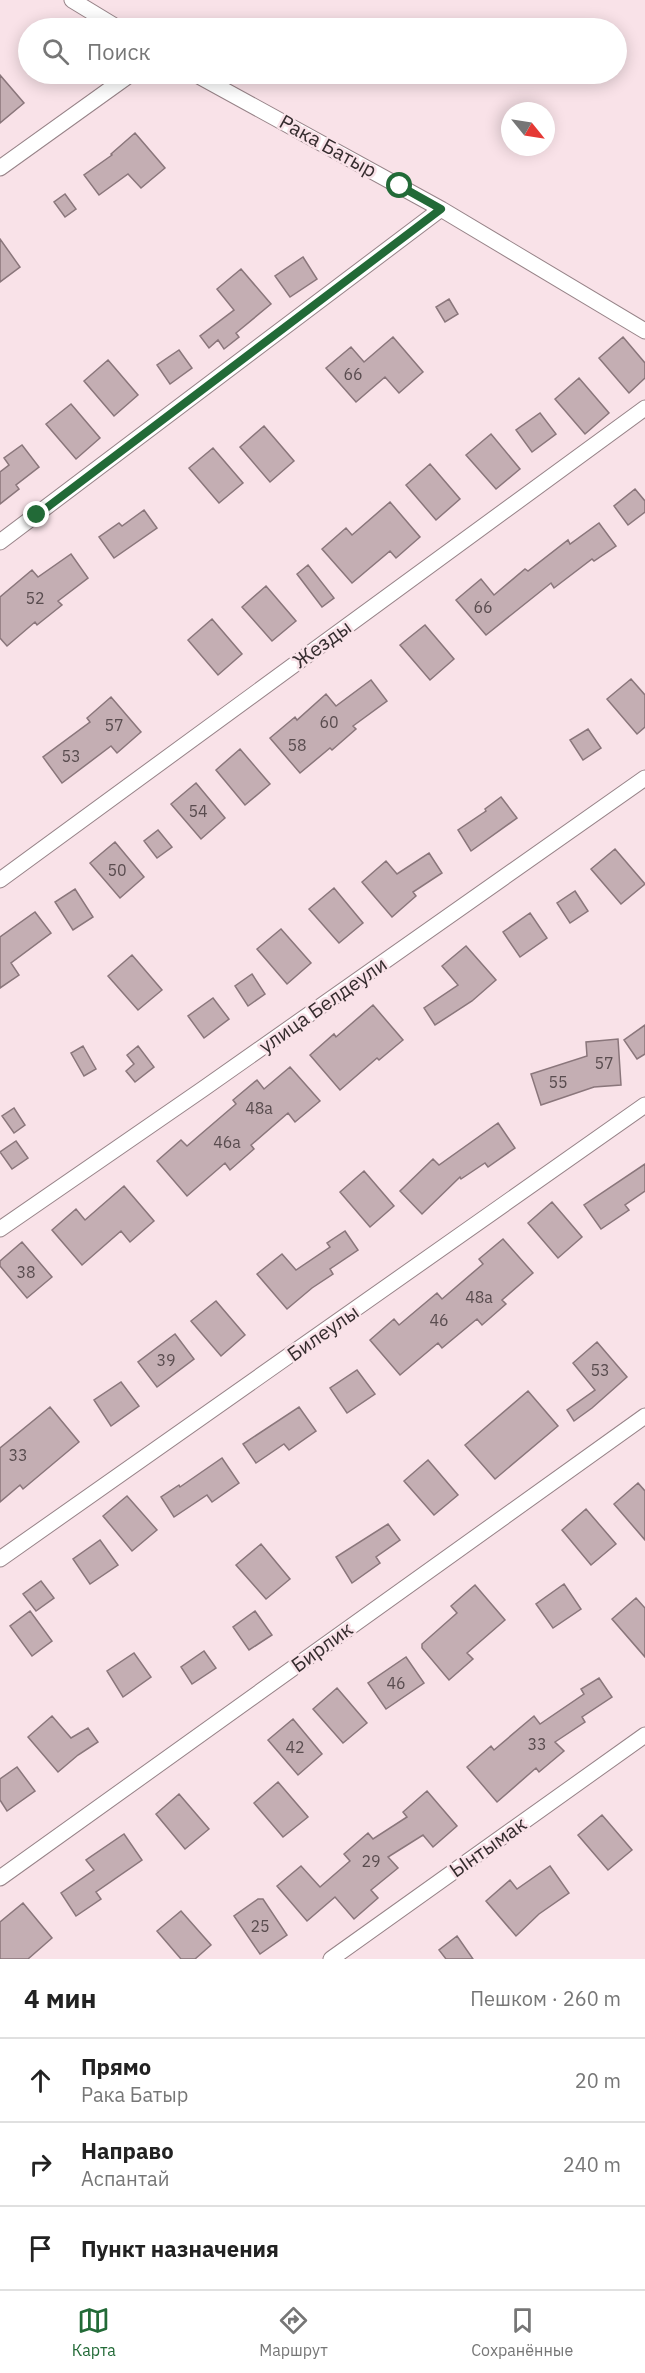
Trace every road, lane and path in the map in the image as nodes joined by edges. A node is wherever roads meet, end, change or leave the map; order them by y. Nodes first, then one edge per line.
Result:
1 (72, 0) edge
2 (102, 18) edge
3 (117, 84) edge
4 (213, 84) edge
5 (0, 168) edge
6 (441, 209) junction
7 (645, 331) edge
8 (645, 408) edge
9 (0, 542) edge
10 (645, 778) edge
11 (0, 880) edge
12 (645, 1105) edge
13 (0, 1229) edge
14 (645, 1416) edge
15 (0, 1559) edge
16 (645, 1736) edge
17 (0, 1878) edge
18 (331, 1959) edge

1 - 2 street
3 - 5 street
4 - 6 street, Рака Батыр
6 - 7 street, Рака Батыр
6 - 9 street
8 - 11 street, Жезды
10 - 13 street, улица Белдеули
12 - 15 street, Билеулы
14 - 17 street, Бирлик
16 - 18 street, Ынтымак

